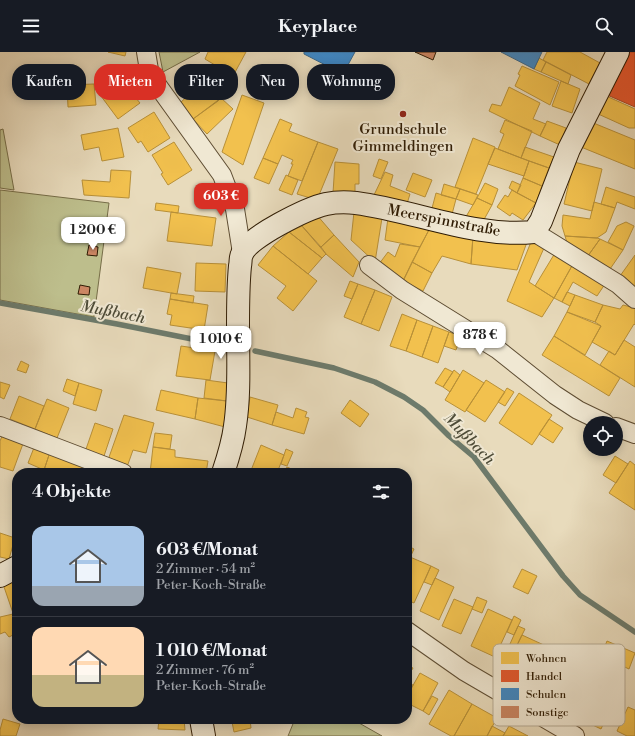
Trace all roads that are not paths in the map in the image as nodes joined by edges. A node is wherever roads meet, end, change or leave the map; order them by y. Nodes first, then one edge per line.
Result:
1 (146, 52) edge
2 (618, 52) edge
3 (534, 232) junction
4 (242, 253) junction
5 (369, 265) dead end
6 (635, 299) edge
7 (591, 416) edge
8 (0, 426) edge
9 (623, 430) edge
10 (635, 434) edge
11 (110, 468) edge
12 (225, 468) edge
13 (12, 569) edge
14 (0, 576) edge
15 (412, 635) edge
16 (493, 688) edge
17 (202, 724) edge
18 (558, 726) edge
19 (204, 736) edge
20 (575, 736) edge

1 - 4 street
2 - 3 street
3 - 4 street, Meerspinnstraße
3 - 6 street
4 - 12 street
5 - 7 street
8 - 11 street
9 - 10 street
13 - 14 street
15 - 16 street
17 - 19 street
18 - 20 street

